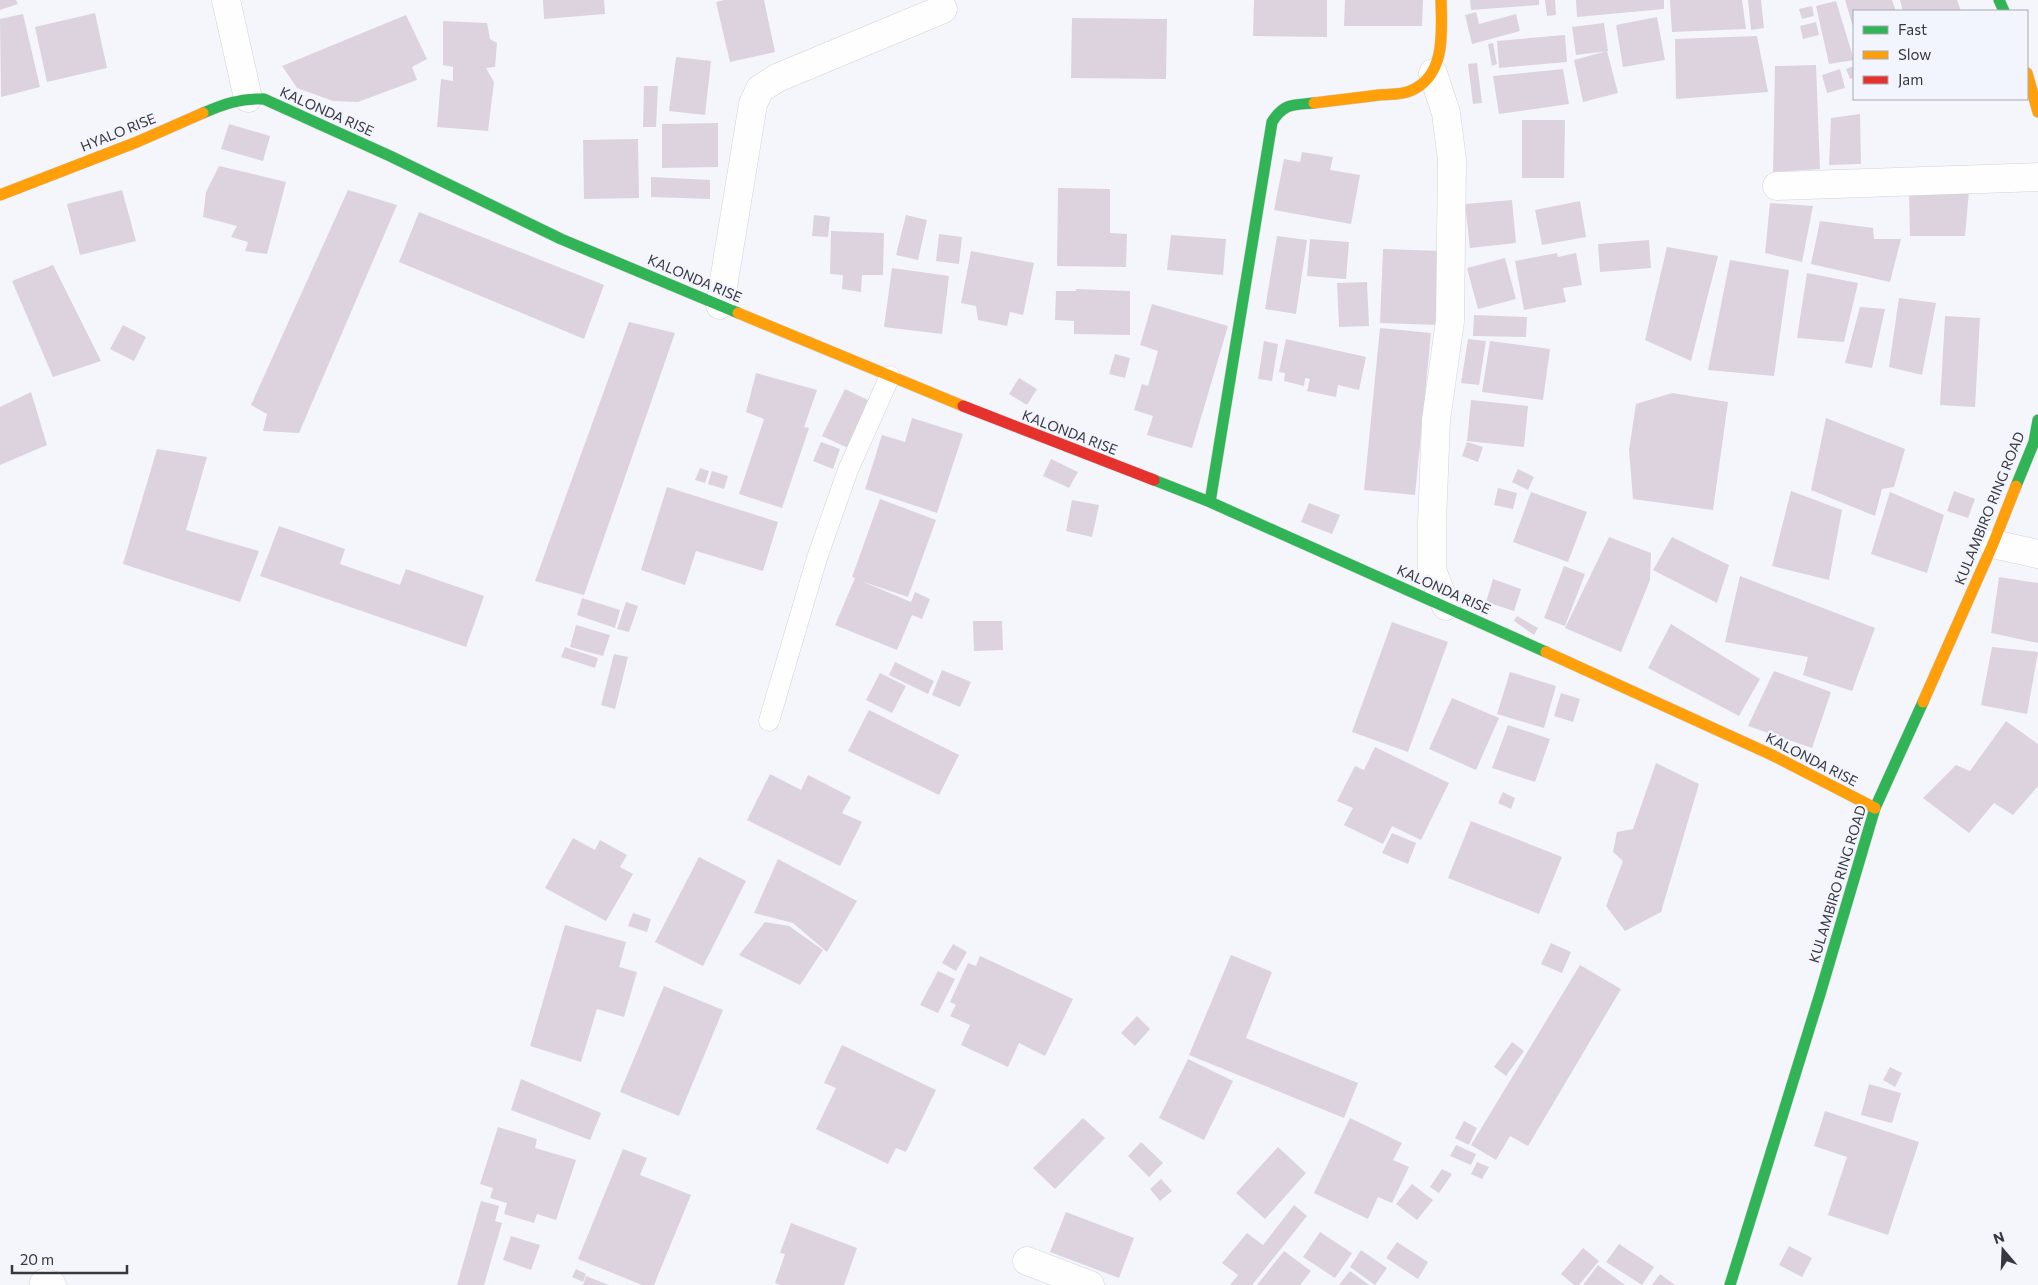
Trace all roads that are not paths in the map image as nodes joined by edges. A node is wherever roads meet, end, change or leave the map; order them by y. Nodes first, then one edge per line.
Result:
1 (226, 0) edge
2 (1441, 0) edge
3 (943, 9) dead end
4 (1433, 73) junction
5 (2028, 77) edge
6 (248, 98) junction
7 (2038, 112) edge
8 (2038, 177) edge
9 (1777, 186) dead end
10 (0, 195) edge
11 (720, 305) junction
12 (890, 376) junction
13 (2038, 420) edge
14 (1210, 502) junction
15 (1993, 544) junction
16 (2038, 554) edge
17 (1446, 606) junction
18 (769, 721) dead end
19 (1875, 808) junction
20 (1027, 1261) dead end
21 (1090, 1285) edge
22 (1730, 1285) edge

1 - 6 street
2 - 4 street
3 - 11 street
4 - 14 street
4 - 17 street
5 - 7 street
6 - 10 street, HYALO RISE
6 - 11 street, KALONDA RISE
8 - 9 street
11 - 12 street, KALONDA RISE
12 - 14 street, KALONDA RISE
12 - 18 lane
13 - 15 street, KULAMBIRO RING ROAD
14 - 17 street, KALONDA RISE
15 - 16 street
15 - 19 street, KULAMBIRO RING ROAD
17 - 19 street, KALONDA RISE
19 - 22 street, KULAMBIRO RING ROAD
20 - 21 street

